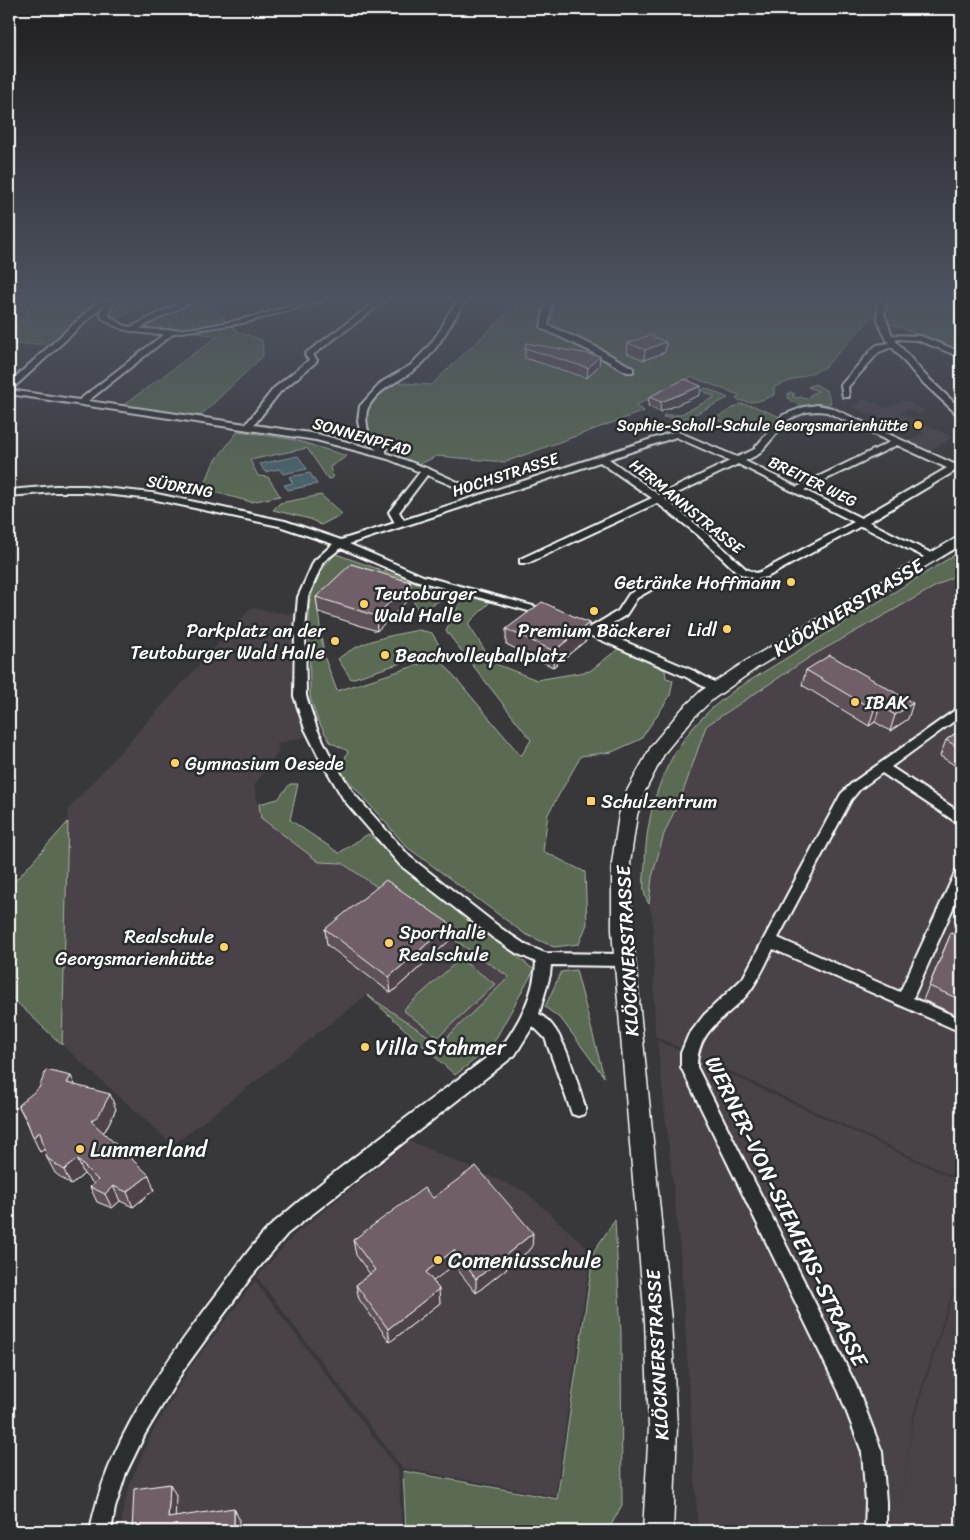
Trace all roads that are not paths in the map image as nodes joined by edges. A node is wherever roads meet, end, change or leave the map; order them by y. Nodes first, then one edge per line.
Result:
1 (26, 372) edge
2 (120, 372) edge
3 (298, 372) edge
4 (406, 372) edge
5 (857, 372) edge
6 (917, 372) edge
7 (9, 387) edge
8 (9, 392) edge
9 (846, 395) dead end
10 (81, 402) junction
11 (961, 414) edge
12 (249, 426) junction
13 (680, 434) joint
14 (898, 441) junction
15 (391, 456) junction
16 (601, 458) junction
17 (738, 461) junction
18 (959, 467) edge
19 (426, 471) junction
20 (466, 488) dead end
21 (798, 490) junction
22 (9, 493) edge
23 (658, 499) junction
24 (862, 522) junction
25 (401, 524) junction
26 (961, 539) edge
27 (340, 544) junction
28 (931, 557) junction
29 (524, 561) dead end
30 (659, 581) dead end
31 (591, 632) junction
32 (716, 688) junction
33 (961, 710) edge
34 (882, 767) junction
35 (961, 819) edge
36 (961, 875) edge
37 (770, 942) junction
38 (544, 959) junction
39 (624, 960) junction
40 (904, 1000) junction
41 (530, 1017) junction
42 (961, 1026) edge
43 (578, 1109) dead end
44 (101, 1531) edge
45 (658, 1531) edge
46 (875, 1531) edge

1 - 7 street
2 - 10 street
3 - 12 street
4 - 15 street
5 - 9 street
6 - 11 street
8 - 10 street, SONNENPFAD
10 - 12 street, SONNENPFAD
12 - 15 street, SONNENPFAD
13 - 16 street, HOCHSTRASSE
13 - 17 street, BREITER WEG
14 - 17 street
14 - 18 street
14 - 21 street
15 - 19 street, SONNENPFAD
16 - 23 street, HERMANNSTRASSE
16 - 25 street, HOCHSTRASSE
17 - 21 street, BREITER WEG
17 - 23 street
18 - 24 street
19 - 20 street, SONNENPFAD
19 - 25 street
21 - 24 street, BREITER WEG
22 - 27 street, SÜDRING
23 - 24 street, HERMANNSTRASSE
23 - 29 street
24 - 28 street, BREITER WEG
25 - 27 street, HOCHSTRASSE
26 - 28 main road, KLÖCKNERSTRASSE
27 - 31 street, SÜDRING
27 - 38 street
28 - 32 main road, KLÖCKNERSTRASSE
30 - 31 street
31 - 32 street, SÜDRING
32 - 39 main road, KLÖCKNERSTRASSE
33 - 34 street, WERNER-VON-SIEMENS-STRASSE
34 - 35 street
34 - 37 street, WERNER-VON-SIEMENS-STRASSE
36 - 40 street
37 - 40 street
37 - 46 street, WERNER-VON-SIEMENS-STRASSE
38 - 39 street
38 - 41 street
39 - 45 main road, KLÖCKNERSTRASSE
40 - 42 street
41 - 43 street
41 - 44 street

